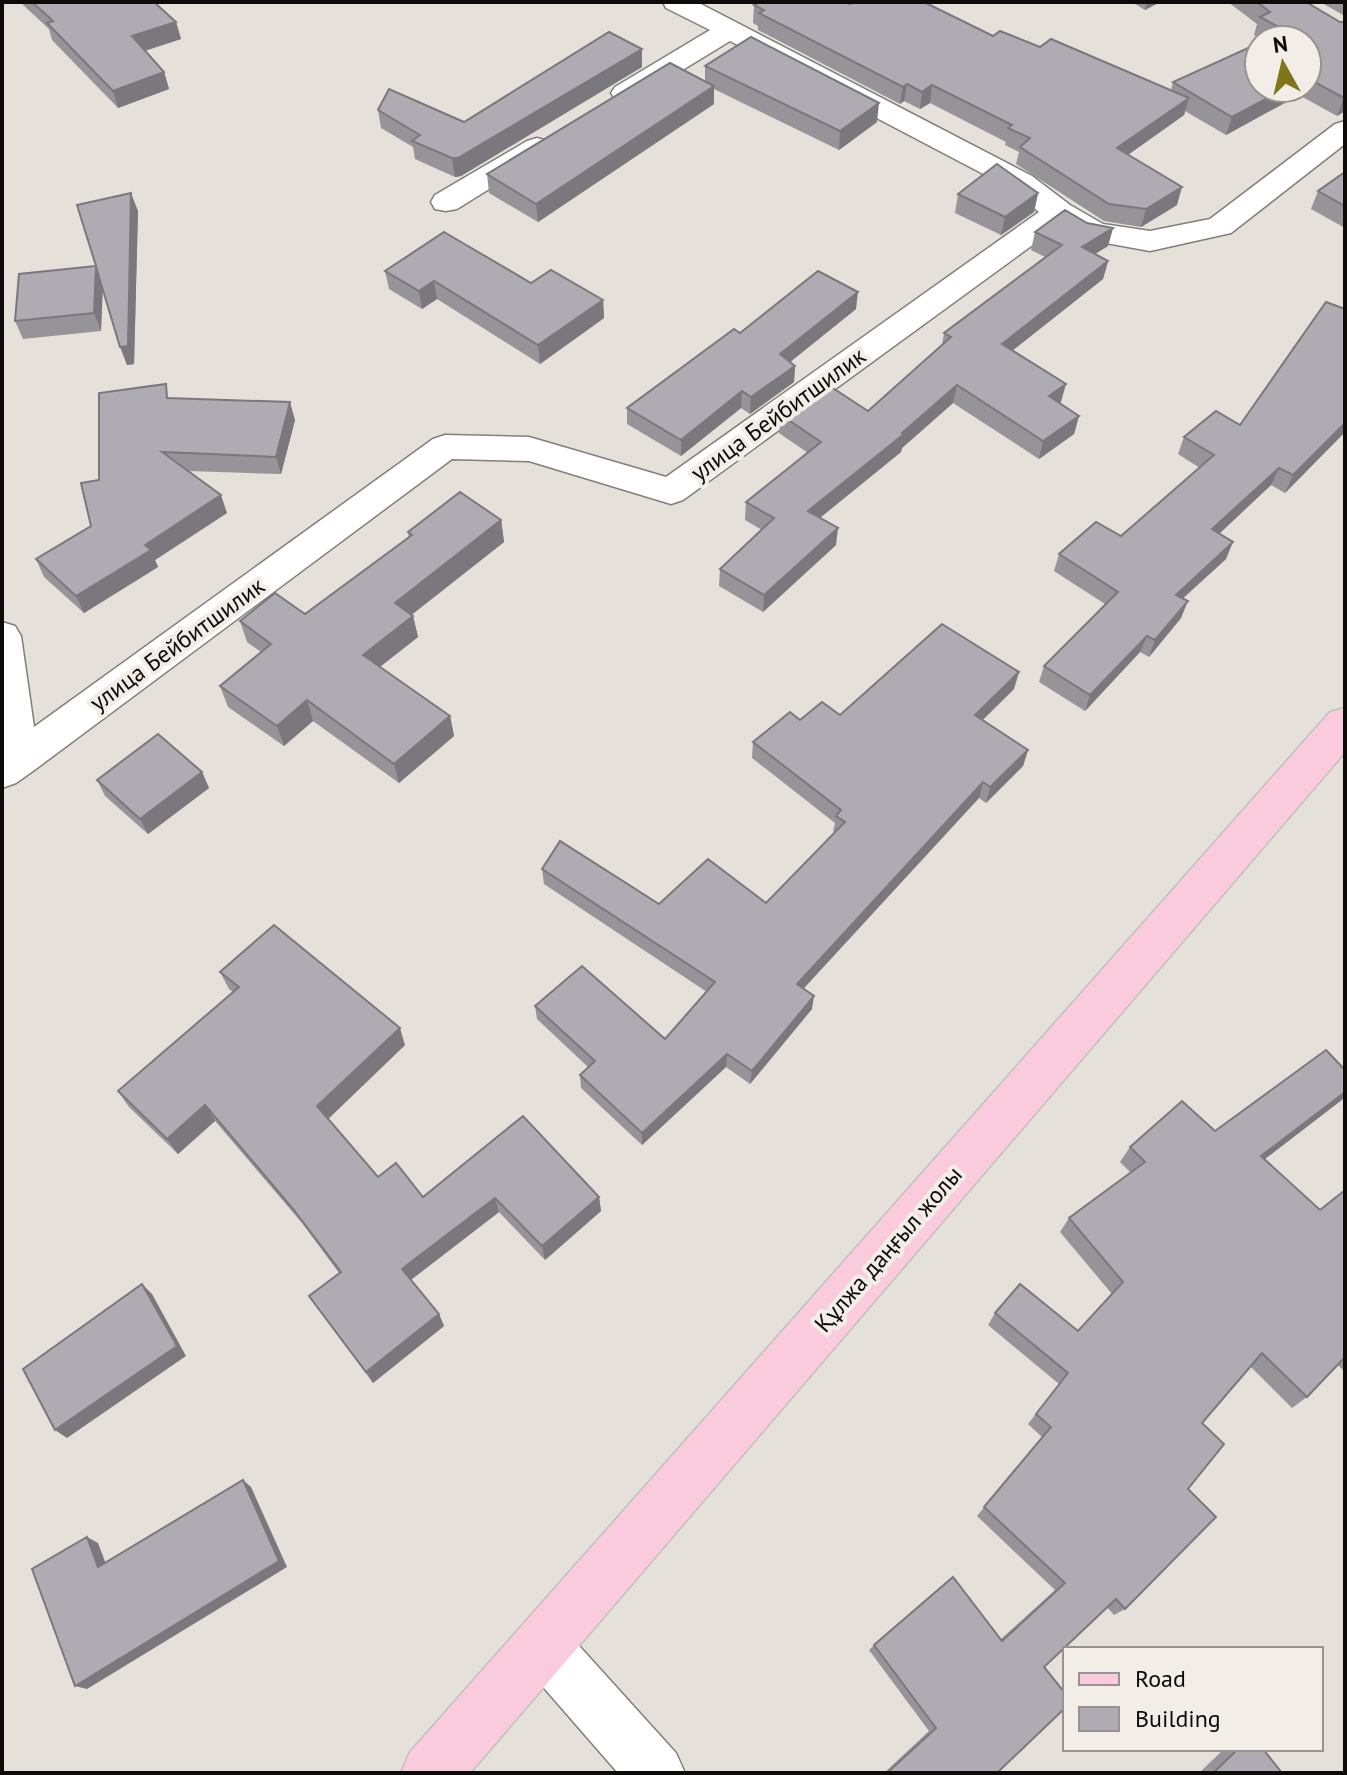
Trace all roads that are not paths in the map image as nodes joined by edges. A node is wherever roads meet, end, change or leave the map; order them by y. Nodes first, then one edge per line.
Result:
1 (676, 2) edge
2 (728, 31) junction
3 (599, 109) edge
4 (1345, 130) edge
5 (561, 132) edge
6 (446, 202) dead end
7 (1059, 212) junction
8 (2, 636) edge
9 (1345, 724) edge
10 (10, 766) edge
11 (543, 1646) junction
12 (431, 1773) edge
13 (656, 1773) edge

1 - 2 street
2 - 3 street
2 - 7 street
4 - 7 street
5 - 6 street
7 - 10 street, улица Бейбитшилик
8 - 10 street
9 - 11 main road, Құлжа даңғыл жолы
11 - 12 main road, Құлжа даңғыл жолы
11 - 13 street

